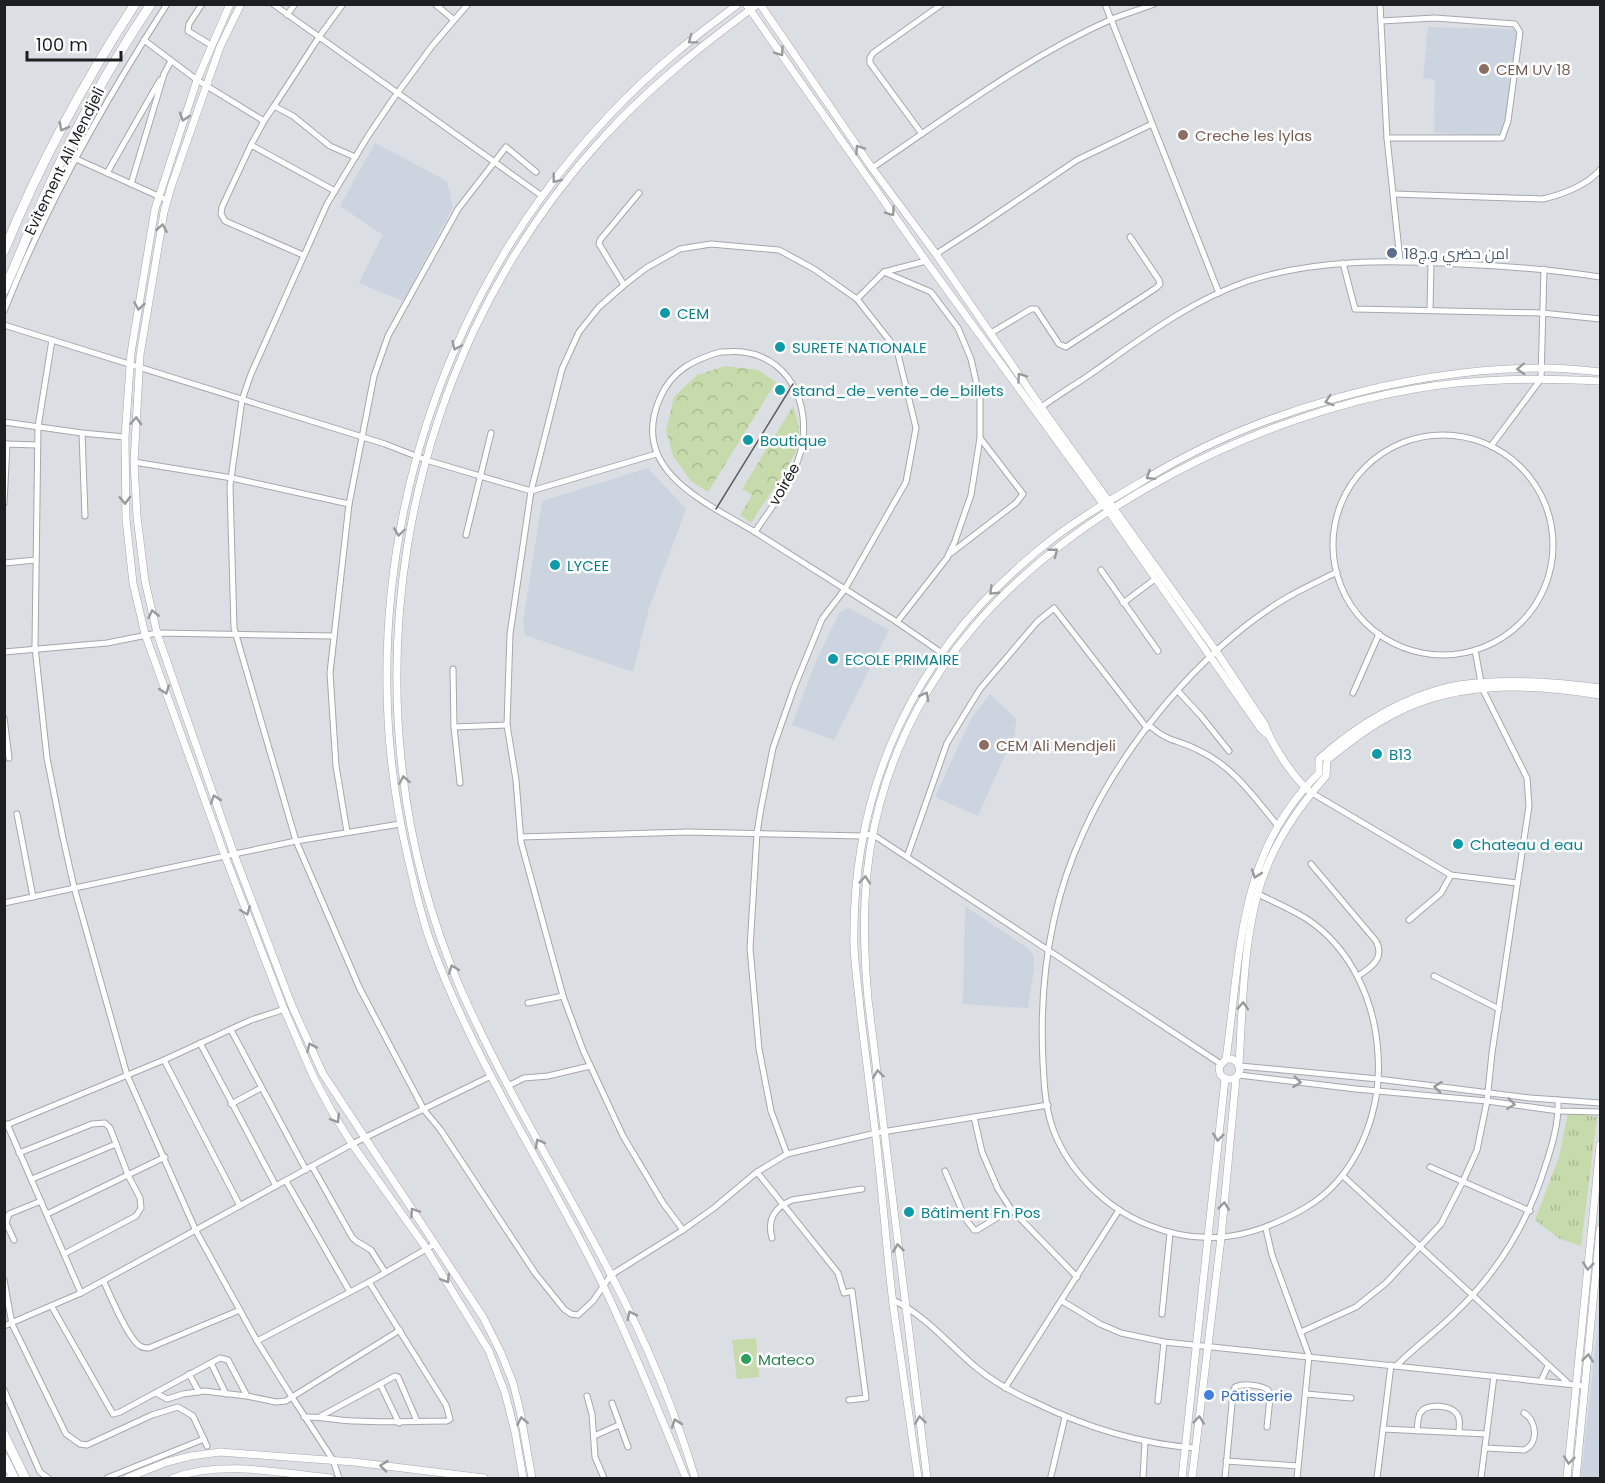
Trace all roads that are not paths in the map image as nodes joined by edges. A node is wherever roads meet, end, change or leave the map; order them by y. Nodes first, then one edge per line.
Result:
1 (135, 4) edge
2 (151, 4) edge
3 (167, 4) edge
4 (202, 4) edge
5 (230, 4) edge
6 (241, 4) edge
7 (273, 4) edge
8 (295, 4) edge
9 (343, 4) edge
10 (435, 4) edge
11 (468, 4) edge
12 (738, 4) edge
13 (759, 4) edge
14 (942, 4) edge
15 (1105, 4) edge
16 (1154, 4) edge
17 (1380, 4) edge
18 (748, 7) edge
19 (287, 15) junction
20 (454, 20) junction
21 (1111, 20) junction
22 (1381, 21) junction
23 (319, 37) junction
24 (144, 40) junction
25 (211, 45) junction
26 (171, 61) junction
27 (164, 74) junction
28 (196, 80) junction
29 (206, 86) junction
30 (398, 93) junction
31 (274, 106) junction
32 (264, 121) junction
33 (1152, 124) junction
34 (921, 134) junction
35 (1387, 138) junction
36 (251, 145) junction
37 (355, 157) junction
38 (74, 158) junction
39 (494, 162) junction
40 (872, 168) junction
41 (1600, 170) edge
42 (536, 172) dead end
43 (107, 173) junction
44 (131, 184) junction
45 (335, 191) junction
46 (639, 193) dead end
47 (1394, 194) junction
48 (542, 196) junction
49 (158, 197) junction
50 (167, 200) junction
51 (1130, 237) dead end
52 (4, 251) edge
53 (936, 254) junction
54 (303, 255) junction
55 (1400, 260) junction
56 (926, 261) junction
57 (1431, 262) junction
58 (1343, 263) junction
59 (1544, 269) junction
60 (884, 272) junction
61 (1600, 276) edge
62 (624, 285) junction
63 (4, 290) edge
64 (1219, 293) junction
65 (857, 299) junction
66 (1430, 310) junction
67 (4, 311) edge
68 (1542, 313) junction
69 (1600, 320) edge
70 (4, 325) edge
71 (991, 333) junction
72 (52, 340) junction
73 (130, 364) junction
74 (139, 367) junction
75 (1540, 368) junction
76 (1600, 372) edge
77 (1541, 379) junction
78 (1600, 381) edge
79 (242, 400) junction
80 (1038, 409) junction
81 (4, 422) edge
82 (38, 427) junction
83 (82, 433) junction
84 (491, 433) dead end
85 (362, 437) junction
86 (980, 438) junction
87 (124, 441) junction
88 (6, 444) edge
89 (38, 445) junction
90 (135, 445) junction
91 (1491, 446) junction
92 (656, 454) junction
93 (416, 455) junction
94 (426, 460) junction
95 (134, 462) junction
96 (480, 476) junction
97 (232, 478) junction
98 (531, 491) junction
99 (4, 503) edge
100 (1106, 503) junction
101 (349, 504) junction
102 (1112, 510) junction
103 (85, 516) dead end
104 (755, 532) junction
105 (466, 536) dead end
106 (950, 554) junction
107 (36, 560) junction
108 (4, 563) edge
109 (1101, 570) dead end
110 (1337, 572) junction
111 (1155, 579) junction
112 (845, 589) junction
113 (1123, 603) junction
114 (897, 622) junction
115 (157, 633) junction
116 (235, 633) junction
117 (145, 634) junction
118 (1379, 634) junction
119 (334, 636) junction
120 (35, 649) junction
121 (1475, 650) junction
122 (1158, 651) dead end
123 (4, 652) edge
124 (942, 652) junction
125 (1213, 654) junction
126 (949, 658) junction
127 (453, 669) dead end
128 (1481, 685) junction
129 (1600, 688) edge
130 (1178, 691) junction
131 (1353, 693) dead end
132 (1600, 695) edge
133 (4, 718) edge
134 (507, 725) junction
135 (1148, 726) junction
136 (454, 727) junction
137 (1229, 751) dead end
138 (9, 758) dead end
139 (460, 783) dead end
140 (1305, 787) junction
141 (1312, 792) junction
142 (17, 814) dead end
143 (400, 824) junction
144 (1278, 826) junction
145 (347, 832) junction
146 (757, 833) junction
147 (872, 834) junction
148 (862, 836) junction
149 (520, 837) junction
150 (296, 841) junction
151 (234, 854) junction
152 (225, 856) junction
153 (907, 857) junction
154 (1311, 864) dead end
155 (1450, 875) junction
156 (1517, 883) junction
157 (74, 887) junction
158 (1258, 894) junction
159 (33, 897) junction
160 (4, 903) edge
161 (1409, 920) dead end
162 (1047, 948) junction
163 (1358, 976) junction
164 (1434, 976) dead end
165 (563, 996) junction
166 (466, 999) junction
167 (456, 1004) junction
168 (528, 1004) dead end
169 (292, 1006) junction
170 (284, 1009) junction
171 (1499, 1010) junction
172 (231, 1030) junction
173 (200, 1043) junction
174 (164, 1060) junction
175 (1223, 1062) junction
176 (1239, 1065) junction
177 (590, 1066) junction
178 (127, 1075) junction
179 (491, 1076) junction
180 (1238, 1076) junction
181 (1225, 1079) junction
182 (1378, 1079) junction
183 (508, 1086) junction
184 (261, 1088) junction
185 (1377, 1091) junction
186 (1488, 1093) junction
187 (1558, 1100) junction
188 (1487, 1101) junction
189 (1600, 1103) edge
190 (231, 1104) junction
191 (1048, 1105) junction
192 (424, 1110) junction
193 (1558, 1111) junction
194 (1600, 1112) edge
195 (974, 1117) junction
196 (6, 1125) edge
197 (885, 1132) junction
198 (876, 1133) junction
199 (365, 1137) junction
200 (116, 1144) junction
201 (352, 1144) junction
202 (1600, 1145) edge
203 (20, 1153) junction
204 (787, 1154) junction
205 (165, 1157) junction
206 (312, 1166) junction
207 (1430, 1167) dead end
208 (306, 1170) junction
209 (945, 1171) dead end
210 (757, 1172) junction
211 (128, 1175) junction
212 (1343, 1176) junction
213 (32, 1179) junction
214 (286, 1181) junction
215 (1463, 1181) junction
216 (276, 1186) junction
217 (862, 1189) dead end
218 (41, 1201) junction
219 (783, 1204) junction
220 (240, 1206) junction
221 (1011, 1209) junction
222 (1119, 1210) junction
223 (1530, 1211) junction
224 (46, 1214) junction
225 (1266, 1228) junction
226 (1600, 1228) edge
227 (683, 1230) junction
228 (196, 1231) junction
229 (1170, 1233) junction
230 (772, 1238) dead end
231 (1221, 1238) junction
232 (1208, 1239) junction
233 (14, 1240) dead end
234 (435, 1244) junction
235 (1421, 1247) junction
236 (426, 1248) junction
237 (64, 1254) junction
238 (385, 1272) junction
239 (611, 1275) junction
240 (1077, 1277) junction
241 (4, 1280) edge
242 (104, 1282) junction
243 (369, 1282) junction
244 (604, 1286) junction
245 (350, 1292) junction
246 (81, 1293) junction
247 (1473, 1295) junction
248 (893, 1300) junction
249 (1062, 1301) junction
250 (905, 1306) junction
251 (52, 1307) junction
252 (240, 1310) junction
253 (1162, 1314) dead end
254 (12, 1324) junction
255 (4, 1326) edge
256 (400, 1330) junction
257 (1587, 1331) junction
258 (1301, 1332) junction
259 (257, 1341) junction
260 (1164, 1342) junction
261 (1196, 1346) junction
262 (1207, 1346) junction
263 (1309, 1356) junction
264 (211, 1363) junction
265 (1393, 1365) junction
266 (1548, 1366) junction
267 (189, 1374) junction
268 (1494, 1376) junction
269 (177, 1381) junction
270 (1541, 1381) junction
271 (1568, 1383) junction
272 (380, 1384) junction
273 (1581, 1387) junction
274 (1005, 1388) junction
275 (4, 1390) edge
276 (200, 1392) junction
277 (156, 1393) junction
278 (183, 1394) junction
279 (226, 1394) junction
280 (1305, 1394) junction
281 (247, 1396) junction
282 (587, 1396) dead end
283 (292, 1397) junction
284 (1351, 1398) dead end
285 (849, 1400) dead end
286 (1158, 1401) dead end
287 (612, 1403) dead end
288 (1524, 1413) dead end
289 (320, 1416) junction
290 (1065, 1416) junction
291 (304, 1417) junction
292 (417, 1421) junction
293 (399, 1423) junction
294 (620, 1425) junction
295 (1267, 1427) dead end
296 (1383, 1430) junction
297 (1417, 1431) junction
298 (1459, 1433) junction
299 (1486, 1434) junction
300 (4, 1435) edge
301 (594, 1436) junction
302 (204, 1439) junction
303 (1145, 1442) junction
304 (207, 1446) dead end
305 (628, 1447) dead end
306 (1185, 1447) junction
307 (1196, 1448) junction
308 (1485, 1448) junction
309 (4, 1458) edge
310 (333, 1460) junction
311 (1226, 1461) junction
312 (1298, 1466) junction
313 (1051, 1476) dead end
314 (14, 1479) edge
315 (25, 1479) edge
316 (48, 1479) edge
317 (107, 1479) edge
318 (127, 1479) edge
319 (173, 1479) edge
320 (330, 1479) edge
321 (339, 1479) edge
322 (484, 1479) edge
323 (523, 1479) edge
324 (532, 1479) edge
325 (604, 1479) edge
326 (686, 1479) edge
327 (695, 1479) edge
328 (918, 1479) edge
329 (927, 1479) edge
330 (1143, 1479) edge
331 (1182, 1479) edge
332 (1192, 1479) edge
333 (1225, 1479) edge
334 (1297, 1479) edge
335 (1377, 1479) edge
336 (1481, 1479) edge
337 (1567, 1479) edge
338 (1576, 1479) edge

1 -> 52 highway, Evitement Ali Mendjeli
2 - 63 highway, Evitement Ali Mendjeli
3 - 24 street
4 - 25 street
5 - 25 main road
6 - 29 main road
7 - 19 street
8 - 19 street
9 - 23 street
10 - 20 street
11 - 20 street
12 -> 48 main road
13 - 18 main road
40 -> 13 main road
14 - 34 street
15 - 21 street
16 - 21 street
17 - 22 street
18 -> 56 main road
18 - 94 main road
19 - 23 street
20 - 30 street
21 - 33 street
21 - 34 street
22 - 35 street
22 - 35 street
23 - 30 street
23 - 31 street
24 - 26 street
24 - 38 street
25 - 28 main road
26 - 27 street
26 - 28 street
27 - 43 street
27 - 44 street
28 - 29 street
28 -> 49 main road
29 - 32 street
29 - 50 main road
30 - 37 street
30 - 39 street
31 - 32 street
31 - 37 street
32 - 36 street
33 - 53 street
33 - 64 street
34 - 40 street
35 - 47 street
36 - 45 street
36 - 54 street
37 - 45 street
38 - 43 street
38 - 67 street
39 - 42 street
39 - 48 street
39 - 85 street
40 - 53 main road
41 - 47 street
43 - 44 street
44 - 49 street
45 - 54 street
46 - 62 street
47 - 55 street
48 -> 93 main road
49 - 50 street
49 -> 73 main road
74 -> 50 main road
51 - 71 street
53 - 71 main road
54 - 79 street
55 - 57 street
55 - 58 street
56 - 60 street
56 - 80 main road
57 - 59 street
57 - 66 street
58 - 64 street
58 - 66 street
59 - 61 street
59 - 68 street
60 - 65 street
60 - 86 street
62 - 65 street
62 - 98 street
64 - 80 street
65 - 112 street
66 - 68 street
68 - 69 street
68 - 75 street
70 - 72 street
80 -> 71 main road
72 - 73 street
72 - 82 street
73 - 74 street
73 - 87 main road
74 - 79 street
90 -> 74 main road
75 - 76 main road
75 - 77 street
75 -> 100 main road
77 - 78 main road
77 - 91 street
77 - 102 main road
79 - 85 street
79 - 97 street
80 - 100 main road
81 - 82 street
82 - 83 street
82 - 89 street
83 - 87 street
83 - 103 street
84 - 96 street
85 - 93 street
85 - 101 street
86 - 106 street
86 - 106 street
87 - 90 street
87 -> 117 main road
88 - 89 street
88 - 99 street
89 - 107 street
90 - 95 main road
91 - 110 street
91 - 121 street
92 - 98 street
92 - 104 street, voirée
92 - 104 street, voirée
93 - 94 street
93 -> 143 main road
94 - 96 street
166 -> 94 main road
95 - 97 street
115 -> 95 main road
96 - 98 street
96 - 105 street
97 - 101 street
97 - 116 street
98 - 134 street
100 - 102 main road
100 -> 124 main road
101 - 119 street
102 - 111 main road
102 - 125 main road
126 -> 102 main road
104 - 112 street
106 - 114 street
107 - 108 street
107 - 120 street
109 - 113 street
110 - 118 street
110 - 125 street
111 - 113 street
111 - 125 main road
112 - 114 street
112 - 146 street
113 - 122 street
114 - 124 street
115 - 116 street
115 - 117 street
151 -> 115 main road
116 - 119 street
116 - 150 street
117 - 120 street
117 -> 152 main road
118 - 121 street
118 - 131 street
119 - 145 street
120 - 123 street
120 - 157 street
121 - 128 street
124 - 126 street
124 - 148 main road
125 - 130 street
125 - 140 main road
147 -> 126 main road
127 - 136 street
128 - 129 main road
128 - 132 main road
128 - 140 main road
128 - 141 main road
128 - 156 street
130 - 135 street
130 - 137 street
133 - 138 street
134 - 136 street
134 - 149 street
135 - 144 street
135 - 153 street
135 - 162 street
136 - 139 street
140 - 141 main road
140 - 144 main road
141 - 155 street
141 - 158 main road
142 - 159 street
143 - 145 street
143 - 167 main road
144 -> 175 main road
145 - 150 street
146 - 148 street
146 - 149 street
146 - 204 street
147 - 148 street
147 - 153 street
197 -> 147 main road
148 - 198 main road
149 - 165 street
150 - 151 street
150 - 192 street
151 - 152 street
151 - 169 main road
152 - 157 street
152 -> 170 main road
153 - 162 street
154 - 163 street
155 - 156 street
155 - 161 street
156 - 171 street
157 - 159 street
157 - 178 street
158 - 163 street
176 -> 158 main road
159 - 160 street
162 - 175 street
162 - 191 street
163 - 182 street
164 - 171 street
165 - 168 street
165 - 177 street
166 - 167 main road
166 - 183 main road
167 - 179 main road
169 - 170 street
199 -> 169 main road
170 - 172 street
170 -> 201 main road
171 - 186 street
172 - 173 street
172 - 184 street
173 - 174 street
173 - 190 street
174 - 178 street
174 - 220 street
175 - 176 main road
175 - 181 main road
176 - 180 main road
176 - 182 street
177 - 183 street
177 - 227 street
178 - 196 street
178 - 205 street
179 - 192 street
179 - 244 main road
180 - 181 main road
180 -> 185 street
231 -> 180 main road
181 -> 232 main road
182 - 185 street
186 -> 182 street
239 -> 183 main road
184 - 190 street
184 - 208 street
185 - 188 street
185 - 212 street
186 - 187 street
186 - 188 street
187 - 189 street
187 - 193 street
188 -> 193 street
188 - 215 street
190 - 216 street
191 - 195 street
191 - 222 street
192 - 199 street
192 - 244 street
193 - 194 street
193 - 223 street
195 - 197 street
195 - 221 street
196 - 203 street
197 - 198 street
250 -> 197 main road
198 - 204 street
198 - 248 main road
199 - 201 street
234 -> 199 main road
200 - 203 street
200 - 211 street
200 - 213 street
201 - 206 street
201 - 236 main road
202 -> 257 main road
203 - 213 street
204 - 210 street
205 - 211 street
205 - 228 street
206 - 208 street
206 - 238 street
207 - 215 street
208 - 214 street
209 - 221 street
210 - 219 street
210 - 227 street
211 - 224 street
211 - 237 street
212 - 225 street
212 - 235 street
213 - 218 street
214 - 216 street
214 - 245 street
215 - 223 street
215 - 235 street
216 - 220 street
217 - 219 street
218 - 224 street
218 - 233 street
219 - 230 street
219 - 285 street
220 - 228 street
221 - 240 street
222 - 229 street
222 - 240 street
223 - 247 street
224 - 237 street
225 - 231 street
225 - 258 street
226 - 257 main road
227 - 239 street
228 - 242 street
228 - 252 street
229 - 232 street
229 - 253 street
231 - 232 street
231 - 262 main road
232 - 261 main road
234 - 236 street
324 -> 234 main road
235 - 247 street
235 - 258 street
236 - 238 street
236 -> 323 main road
237 - 246 street
238 - 243 street
239 - 244 street
327 -> 239 main road
240 - 249 street
241 - 254 street
242 - 246 street
242 - 252 street
243 - 245 street
243 - 256 street
244 - 326 main road
245 - 259 street
246 - 251 street
247 - 265 street
247 - 266 street
248 - 250 street
248 - 328 main road
249 - 260 street
249 - 274 street
250 - 274 street
329 -> 250 main road
251 - 254 street
251 - 277 street
252 - 259 street
254 - 255 street
254 - 302 street
256 - 283 street
256 - 292 street
257 - 273 main road
258 - 263 street
259 - 283 street
260 - 261 street
260 - 286 street
261 - 262 street
261 - 306 main road
262 - 263 street
307 -> 262 main road
263 - 265 street
263 - 280 street
264 - 267 street
264 - 279 street
264 - 281 street
265 - 268 street
265 - 296 street
266 - 270 street
266 - 271 street
267 - 269 street
267 - 276 street
268 - 270 street
268 - 299 street
269 - 277 street
269 - 278 street
270 - 271 street
271 - 273 street
272 - 289 street
272 - 292 street
272 - 293 street
273 -> 337 main road
273 - 338 main road
274 - 290 street
275 - 316 street
276 - 278 street
276 - 279 street
277 - 278 street
279 - 281 street
280 - 284 street
280 - 312 street
281 - 283 street
282 - 301 street
283 - 291 street
287 - 294 street
288 - 308 street
289 - 291 street
289 - 293 street
290 - 303 street
290 - 313 street
291 - 310 street
292 - 293 street
294 - 301 street
294 - 305 street
295 - 311 street
296 - 297 street
296 - 335 street
297 - 298 street
297 - 298 street
298 - 299 street
299 - 308 street
300 - 315 highway
301 - 325 street
302 - 304 street
302 - 317 street
303 - 306 street
303 - 330 street
306 - 307 street
306 - 331 main road
307 - 332 main road
308 - 336 street
309 - 314 highway
310 - 318 main road
310 - 321 street
322 -> 310 main road
311 - 312 street
311 - 333 street
312 - 334 street
319 - 320 main road

